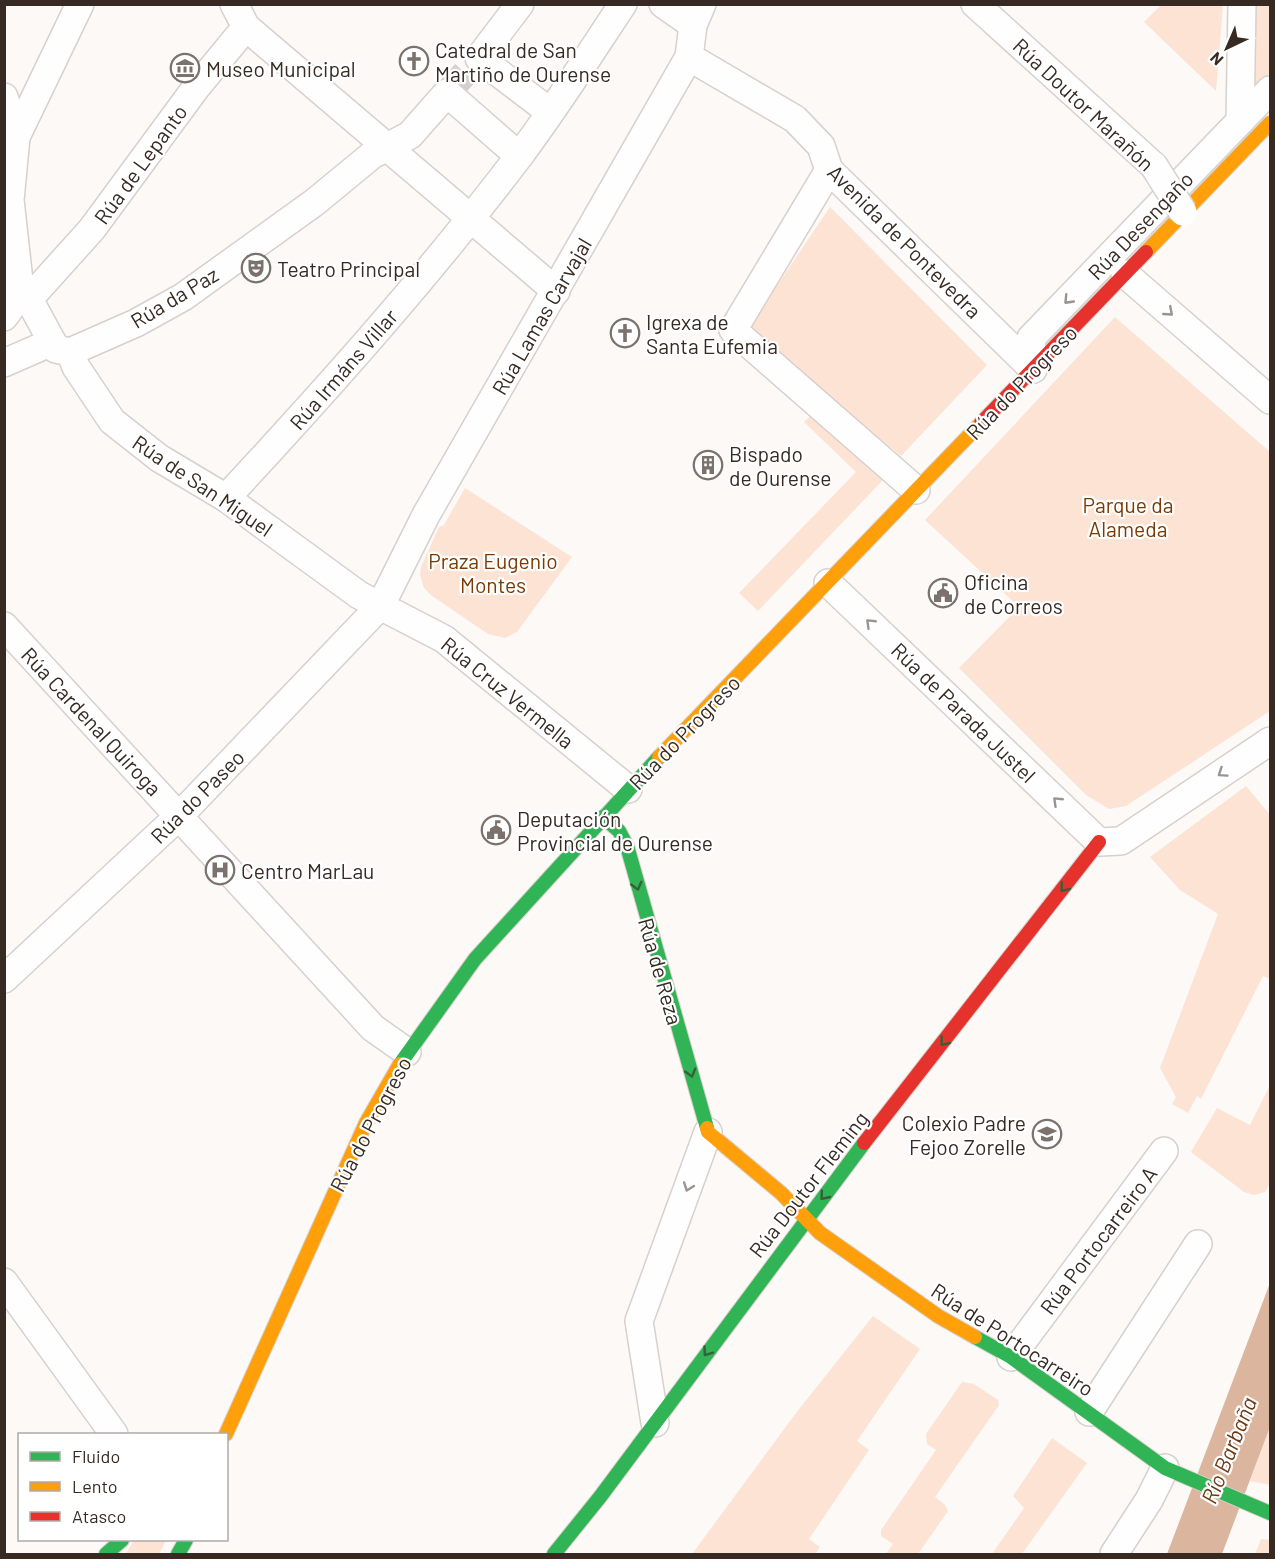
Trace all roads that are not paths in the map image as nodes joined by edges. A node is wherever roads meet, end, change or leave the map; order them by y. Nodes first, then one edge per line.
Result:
1 (80, 4) edge
2 (623, 4) edge
3 (663, 4) edge
4 (975, 4) edge
5 (1242, 4) edge
6 (511, 8) edge
7 (698, 15) edge
8 (240, 16) edge
9 (689, 57) junction
10 (1270, 90) edge
11 (4, 97) edge
12 (550, 112) junction
13 (1240, 122) junction
14 (1270, 123) edge
15 (10, 133) edge
16 (388, 148) junction
17 (519, 156) junction
18 (829, 170) junction
19 (1183, 212) junction
20 (463, 228) junction
21 (1125, 274) junction
22 (24, 290) junction
23 (556, 291) junction
24 (4, 317) edge
25 (61, 347) junction
26 (4, 363) edge
27 (1033, 369) junction
28 (1270, 398) edge
29 (916, 490) junction
30 (226, 498) junction
31 (828, 583) junction
32 (381, 605) junction
33 (4, 626) edge
34 (1270, 741) edge
35 (628, 789) junction
36 (180, 815) junction
37 (603, 817) junction
38 (1099, 842) junction
39 (4, 979) edge
40 (407, 1052) junction
41 (708, 1132) junction
42 (1164, 1152) dead end
43 (806, 1218) junction
44 (1198, 1244) dead end
45 (4, 1282) edge
46 (1011, 1357) junction
47 (1089, 1412) junction
48 (655, 1423) junction
49 (113, 1433) edge
50 (226, 1433) edge
51 (1165, 1468) junction
52 (1270, 1513) edge
53 (120, 1541) edge
54 (106, 1554) edge
55 (554, 1554) edge
56 (1114, 1554) edge

1 - 15 street
2 - 12 street, Rúa Irmáns Villar
3 - 7 street
4 - 19 street, Rúa Doutor Marañón, bridge
5 - 13 street
6 - 12 street
7 - 9 street, Rúa Lamas Carvajal
8 - 16 street
8 - 22 street, Rúa de Lepanto
9 - 18 street, Avenida de Pontevedra
9 - 23 street, Rúa Lamas Carvajal
10 - 13 street, Rúa Desengaño
11 - 15 street
12 - 17 street, Rúa Irmáns Villar
13 -> 27 street, Rúa Desengaño
14 - 19 street, Rúa do Progreso
15 - 22 street
16 - 17 street, Rúa da Paz
16 - 20 street
16 - 25 street, Rúa da Paz
17 - 20 street, Rúa Irmáns Villar
18 - 27 street, Avenida de Pontevedra
18 - 29 street
19 - 21 street, Rúa do Progreso
20 - 23 street
20 - 30 street, Rúa Irmáns Villar
21 - 27 street, Rúa do Progreso
21 -> 28 street
22 - 24 street
22 - 25 street, Rúa de San Miguel
23 - 32 street, Rúa Lamas Carvajal
25 - 26 street, Rúa da Paz
25 - 30 street, Rúa de San Miguel
27 - 29 street, Rúa do Progreso
29 - 31 street, Rúa do Progreso
30 - 32 street, Rúa de San Miguel
31 - 35 street, Rúa do Progreso
38 -> 31 street, Rúa de Parada Justel
32 - 35 street, Rúa Cruz Vermella
32 - 36 street, Rúa do Paseo
33 - 36 street, Rúa Cardenal Quiroga
34 -> 38 street
35 - 37 street, Rúa do Progreso
36 - 39 street, Rúa do Paseo
36 - 40 street, Rúa Cardenal Quiroga
37 - 40 street, Rúa do Progreso
37 -> 41 street, Rúa de Reza
38 -> 43 street, Rúa Doutor Fleming
40 - 50 street, Rúa do Progreso
41 - 43 street
41 -> 48 street
42 - 46 street, Rúa Portocarreiro A
43 - 46 street, Rúa de Portocarreiro
43 -> 48 street, Rúa Doutor Fleming
44 - 47 street
45 - 49 street
46 - 47 street, Rúa de Portocarreiro
47 - 51 street, Rúa de Portocarreiro
48 - 55 street, Rúa Doutor Fleming
51 - 52 street, Rúa de Portocarreiro
51 - 56 street
53 - 54 street

